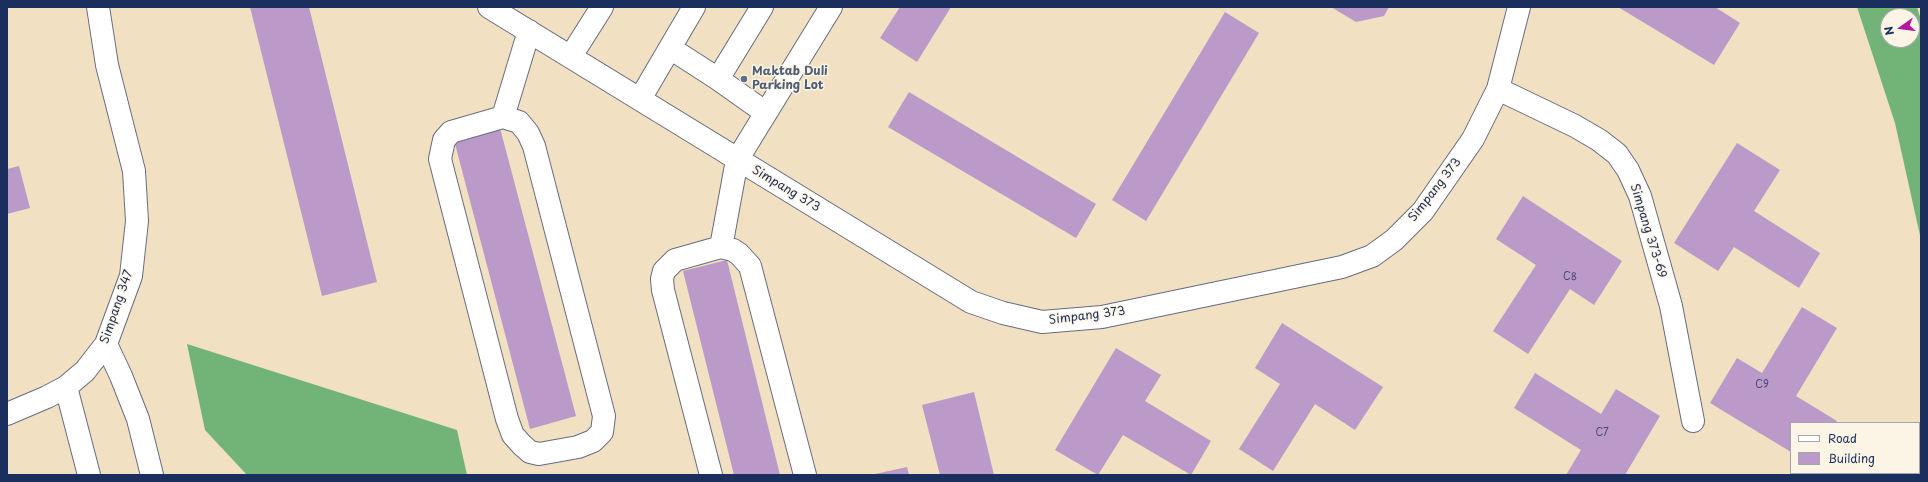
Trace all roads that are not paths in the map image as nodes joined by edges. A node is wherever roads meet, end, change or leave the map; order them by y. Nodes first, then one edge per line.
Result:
1 (98, 7) edge
2 (489, 7) edge
3 (602, 7) edge
4 (694, 7) edge
5 (762, 7) edge
6 (831, 7) edge
7 (1519, 7) edge
8 (530, 31) junction
9 (670, 48) junction
10 (571, 56) junction
11 (718, 79) junction
12 (1498, 89) junction
13 (640, 99) junction
14 (766, 113) junction
15 (503, 117) junction
16 (737, 160) junction
17 (721, 247) junction
18 (106, 344) junction
19 (66, 387) junction
20 (7, 414) edge
21 (1693, 421) dead end
22 (89, 475) edge
23 (152, 475) edge
24 (711, 475) edge
25 (805, 475) edge

1 - 18 street, Simpang 347
2 - 8 street, Simpang 373
3 - 10 street
4 - 9 street
5 - 11 street
6 - 14 street
7 - 12 street, Simpang 373
8 - 10 street, Simpang 373
8 - 15 street
9 - 11 street
9 - 13 street
10 - 13 street, Simpang 373
11 - 14 street
12 - 16 street, Simpang 373
12 - 21 street, Simpang 373-69
13 - 16 street, Simpang 373
14 - 16 street
15 - 15 street
16 - 17 street
17 - 24 street
17 - 25 street
18 - 19 street, Simpang 347
18 - 23 street
19 - 20 street, Simpang 347
19 - 22 street

